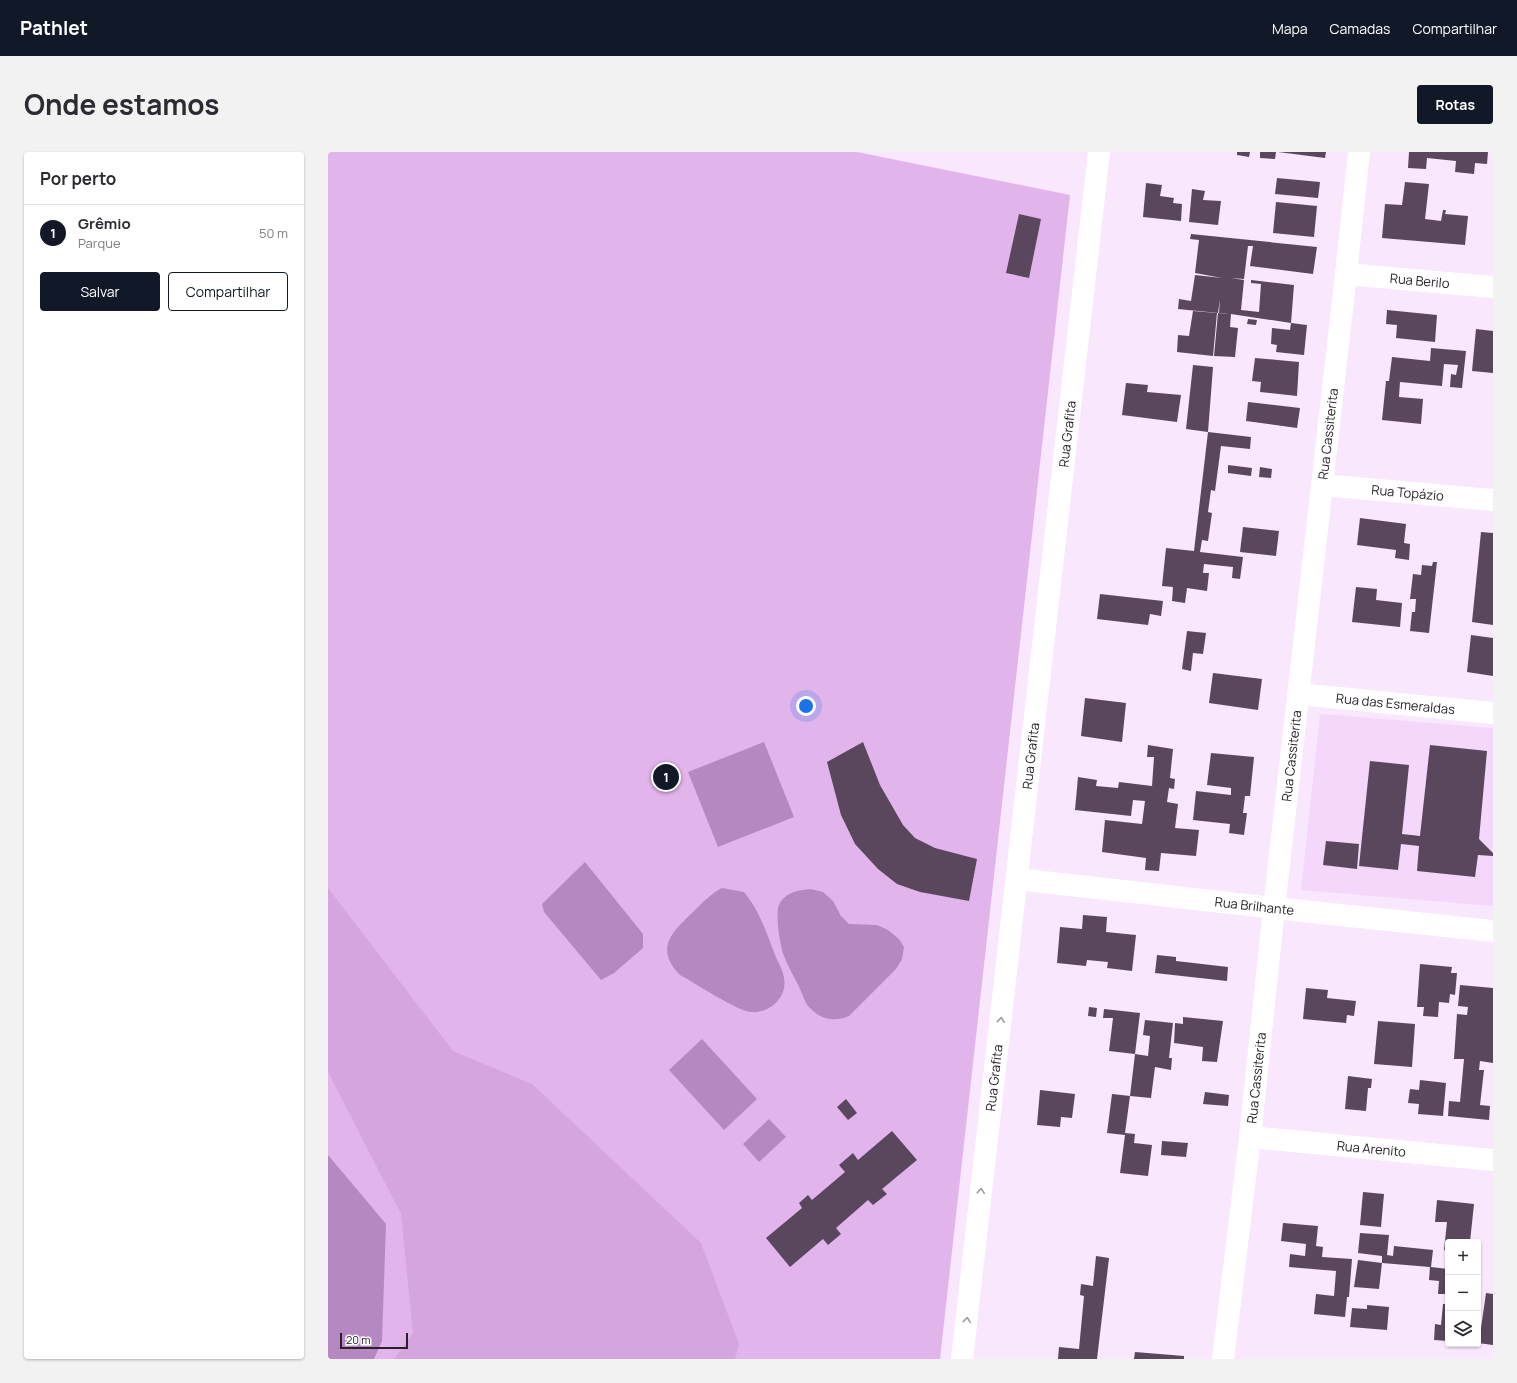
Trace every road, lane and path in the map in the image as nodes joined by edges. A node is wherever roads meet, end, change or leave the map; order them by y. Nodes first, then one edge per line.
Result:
1 (1099, 152) edge
2 (1359, 152) edge
3 (1346, 274) junction
4 (1493, 287) edge
5 (1322, 485) junction
6 (1493, 500) edge
7 (1298, 694) junction
8 (1493, 713) edge
9 (1017, 879) junction
10 (1274, 908) junction
11 (1493, 931) edge
12 (1250, 1137) junction
13 (1493, 1160) edge
14 (962, 1359) edge
15 (1223, 1359) edge

1 - 9 street, Rua Grafita
2 - 3 street, Rua Cassiterita
3 - 4 street, Rua Berilo
3 - 5 street, Rua Cassiterita
5 - 6 street, Rua Topázio
5 - 7 street, Rua Cassiterita
7 - 8 street, Rua das Esmeraldas
7 - 10 street, Rua Cassiterita
9 - 10 street, Rua Brilhante
14 -> 9 street, Rua Grafita
10 - 11 street, Rua Brilhante
10 - 12 street, Rua Cassiterita
12 - 13 street, Rua Arenito
12 - 15 street, Rua Cassiterita

